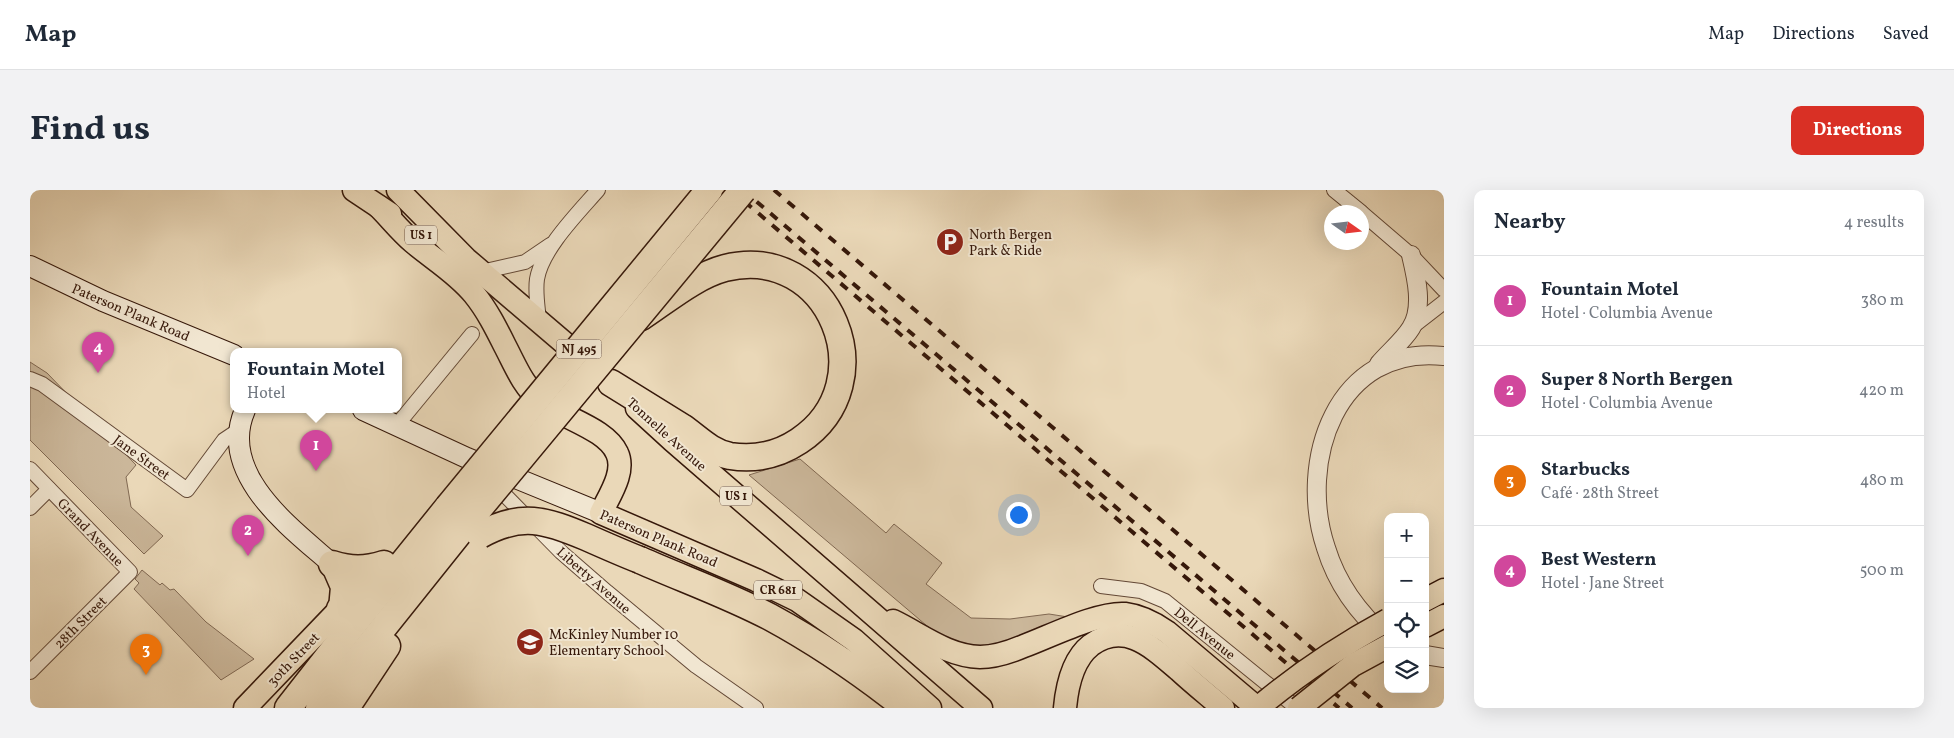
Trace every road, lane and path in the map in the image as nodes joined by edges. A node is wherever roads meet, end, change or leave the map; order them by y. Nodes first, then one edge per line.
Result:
1 (354, 190) edge
2 (398, 190) edge
3 (598, 190) edge
4 (709, 190) edge
5 (743, 190) edge
6 (1334, 190) edge
7 (1352, 205) edge
8 (379, 207) junction
9 (1369, 220) edge
10 (556, 239) junction
11 (1411, 255) junction
12 (474, 265) junction
13 (30, 266) edge
14 (1444, 290) edge
15 (1444, 302) edge
16 (539, 322) junction
17 (630, 324) junction
18 (1412, 327) junction
19 (472, 334) dead end
20 (230, 353) edge
21 (1444, 356) edge
22 (1375, 368) junction
23 (30, 379) edge
24 (611, 384) junction
25 (244, 413) edge
26 (370, 413) edge
27 (397, 425) junction
28 (239, 430) junction
29 (468, 458) junction
30 (30, 469) edge
31 (50, 489) junction
32 (30, 508) edge
33 (601, 513) junction
34 (465, 522) junction
35 (332, 564) junction
36 (384, 564) junction
37 (430, 567) junction
38 (130, 572) joint
39 (1101, 586) dead end
40 (1444, 590) edge
41 (1429, 598) edge
42 (863, 606) junction
43 (340, 609) junction
44 (1444, 616) edge
45 (1384, 622) edge
46 (1429, 624) edge
47 (1384, 634) edge
48 (1384, 648) edge
49 (1429, 656) edge
50 (1444, 658) edge
51 (30, 672) edge
52 (1260, 706) edge
53 (245, 708) edge
54 (288, 708) edge
55 (318, 708) edge
56 (346, 708) edge
57 (756, 708) edge
58 (906, 708) edge
59 (930, 708) edge
60 (981, 708) edge
61 (1065, 708) edge
62 (1223, 708) edge
63 (1298, 708) edge

1 - 8 main road, Tonnelle Avenue / US 1
2 - 12 main road, Tonnelle Avenue / US 1
3 - 10 street
4 - 34 highway, NJ 495, bridge
5 - 17 highway, NJ 495, bridge
6 - 7 street
8 - 12 main road, Tonnelle Avenue / US 1
8 - 33 main road
9 - 11 street
10 - 12 street
10 - 16 street
11 - 14 street
11 - 18 street
12 - 16 main road, Tonnelle Avenue / US 1
13 - 20 main road, Paterson Plank Road
15 - 18 street
16 - 24 main road, Tonnelle Avenue / US 1
17 - 24 highway, bridge
17 - 34 highway, NJ 495, bridge
18 - 22 street
19 - 27 street
21 - 22 street
22 - 47 street
23 - 28 street, Jane Street
24 - 42 main road, Tonnelle Avenue / US 1
25 - 28 main road
26 - 27 main road, Paterson Plank Road / CR 681
27 - 29 main road, Paterson Plank Road / CR 681
28 - 35 main road
29 - 33 main road, Paterson Plank Road / CR 681
29 - 57 street, Liberty Avenue
30 - 31 street, Grand Avenue
31 - 32 street
31 - 38 street, Grand Avenue
33 - 59 main road, Paterson Plank Road / CR 681
34 - 36 highway
34 - 37 highway, NJ 495
34 - 54 highway, NJ 495
34 - 58 highway, bridge
35 - 36 highway
35 - 43 main road
36 - 43 highway
37 - 55 highway, NJ 495
37 - 56 highway
38 - 51 street, 28th Street
39 - 63 street, Dell Avenue
40 - 41 main road
42 - 52 main road
42 - 60 main road, Tonnelle Avenue / US 1
43 - 53 main road, 30th Street
44 - 46 main road
45 - 52 main road, bridge
48 - 63 main road, bridge
49 - 50 street
61 - 62 main road

